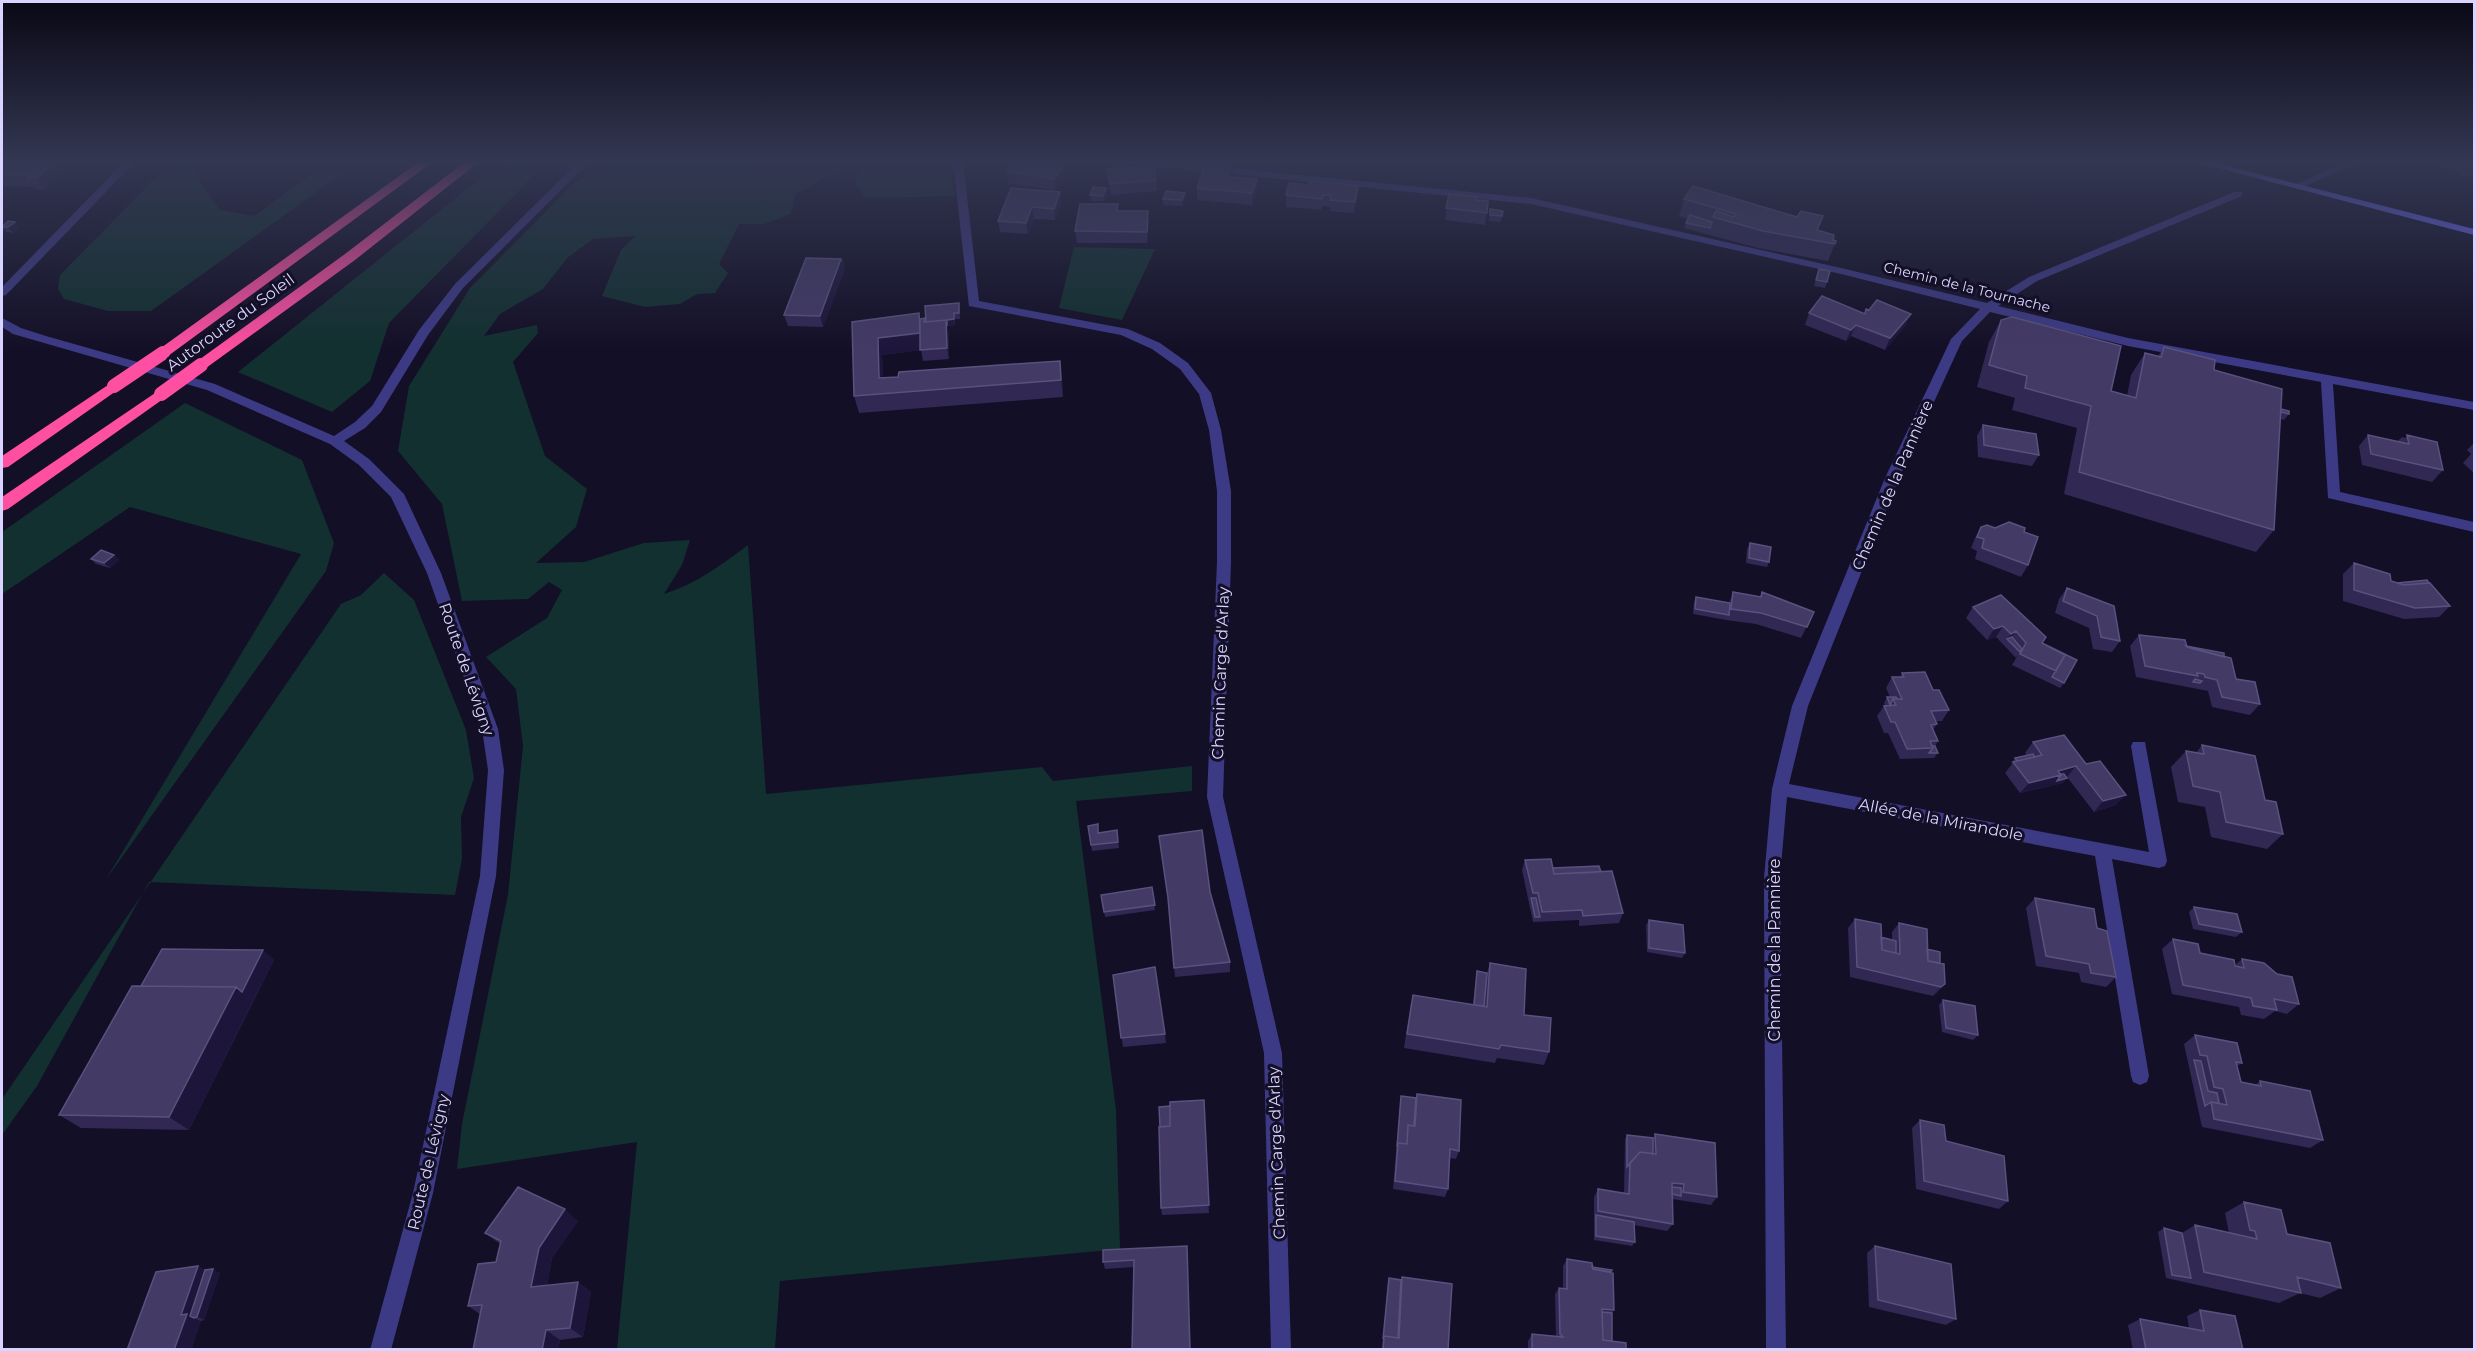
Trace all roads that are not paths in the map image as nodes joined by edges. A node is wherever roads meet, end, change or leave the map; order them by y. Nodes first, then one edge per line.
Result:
1 (69, 224) edge
2 (341, 224) edge
3 (393, 224) edge
4 (521, 224) edge
5 (965, 224) edge
6 (1633, 224) edge
7 (2166, 224) edge
8 (2444, 224) edge
9 (2475, 232) edge
10 (2, 293) edge
11 (1986, 309) junction
12 (2, 322) edge
13 (2327, 379) junction
14 (2475, 406) edge
15 (335, 441) junction
16 (2, 463) edge
17 (2, 506) edge
18 (2475, 527) edge
19 (2139, 746) dead end
20 (1780, 789) junction
21 (2102, 850) junction
22 (2140, 1076) dead end
23 (380, 1350) edge
24 (1281, 1350) edge
25 (1776, 1350) edge

1 - 10 street
2 - 16 highway, Autoroute du Soleil, bridge
3 - 17 highway, Autoroute du Soleil, bridge
4 - 15 street
5 - 24 street, Chemin Carge d'Arlay
6 - 11 street, Chemin de la Tournache
7 - 11 street, Chemin de la Pannière
8 - 9 main road
11 - 13 street, Chemin de la Tournache
11 - 20 street, Chemin de la Pannière
12 - 15 street, Route de Lévigny
13 - 14 street, Chemin de la Tournache
13 - 18 street
15 - 23 street, Route de Lévigny
19 - 21 street, Allée de la Mirandole
20 - 21 street, Allée de la Mirandole
20 - 25 street, Chemin de la Pannière
21 - 22 street

